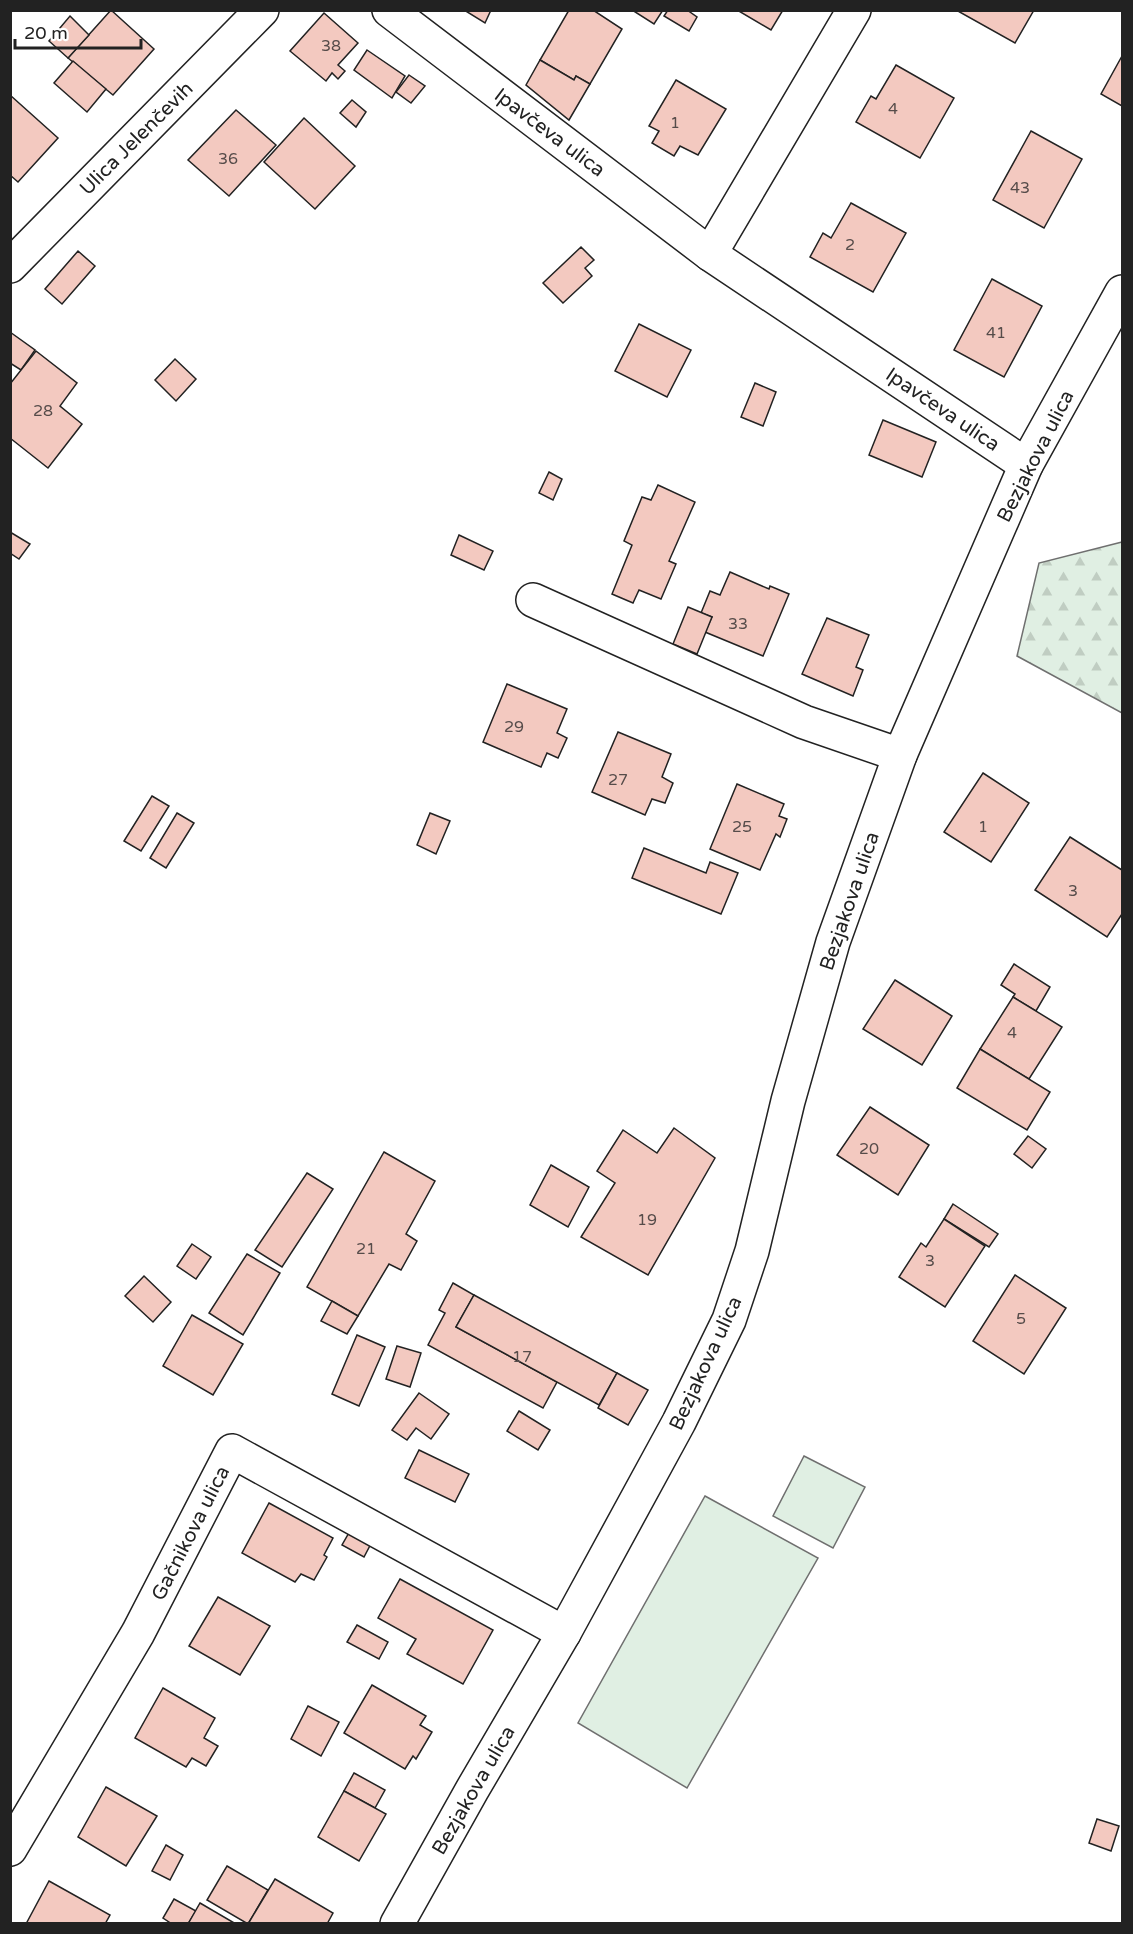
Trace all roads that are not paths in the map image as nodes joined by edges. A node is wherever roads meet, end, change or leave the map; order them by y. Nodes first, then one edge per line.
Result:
1 (262, 10) edge
2 (389, 10) edge
3 (854, 10) edge
4 (711, 254) junction
5 (10, 266) edge
6 (1122, 292) edge
7 (1026, 465) junction
8 (533, 600) dead end
9 (900, 756) junction
10 (564, 1633) junction
11 (10, 1850) edge
12 (397, 1923) edge

1 - 5 street, Ulica Jelenčevih
2 - 4 street, Ipavčeva ulica
3 - 4 street
4 - 7 street, Ipavčeva ulica
6 - 7 street, Bezjakova ulica
7 - 9 street, Bezjakova ulica
8 - 9 street
9 - 10 street, Bezjakova ulica
10 - 11 street, Gačnikova ulica
10 - 12 street, Bezjakova ulica

